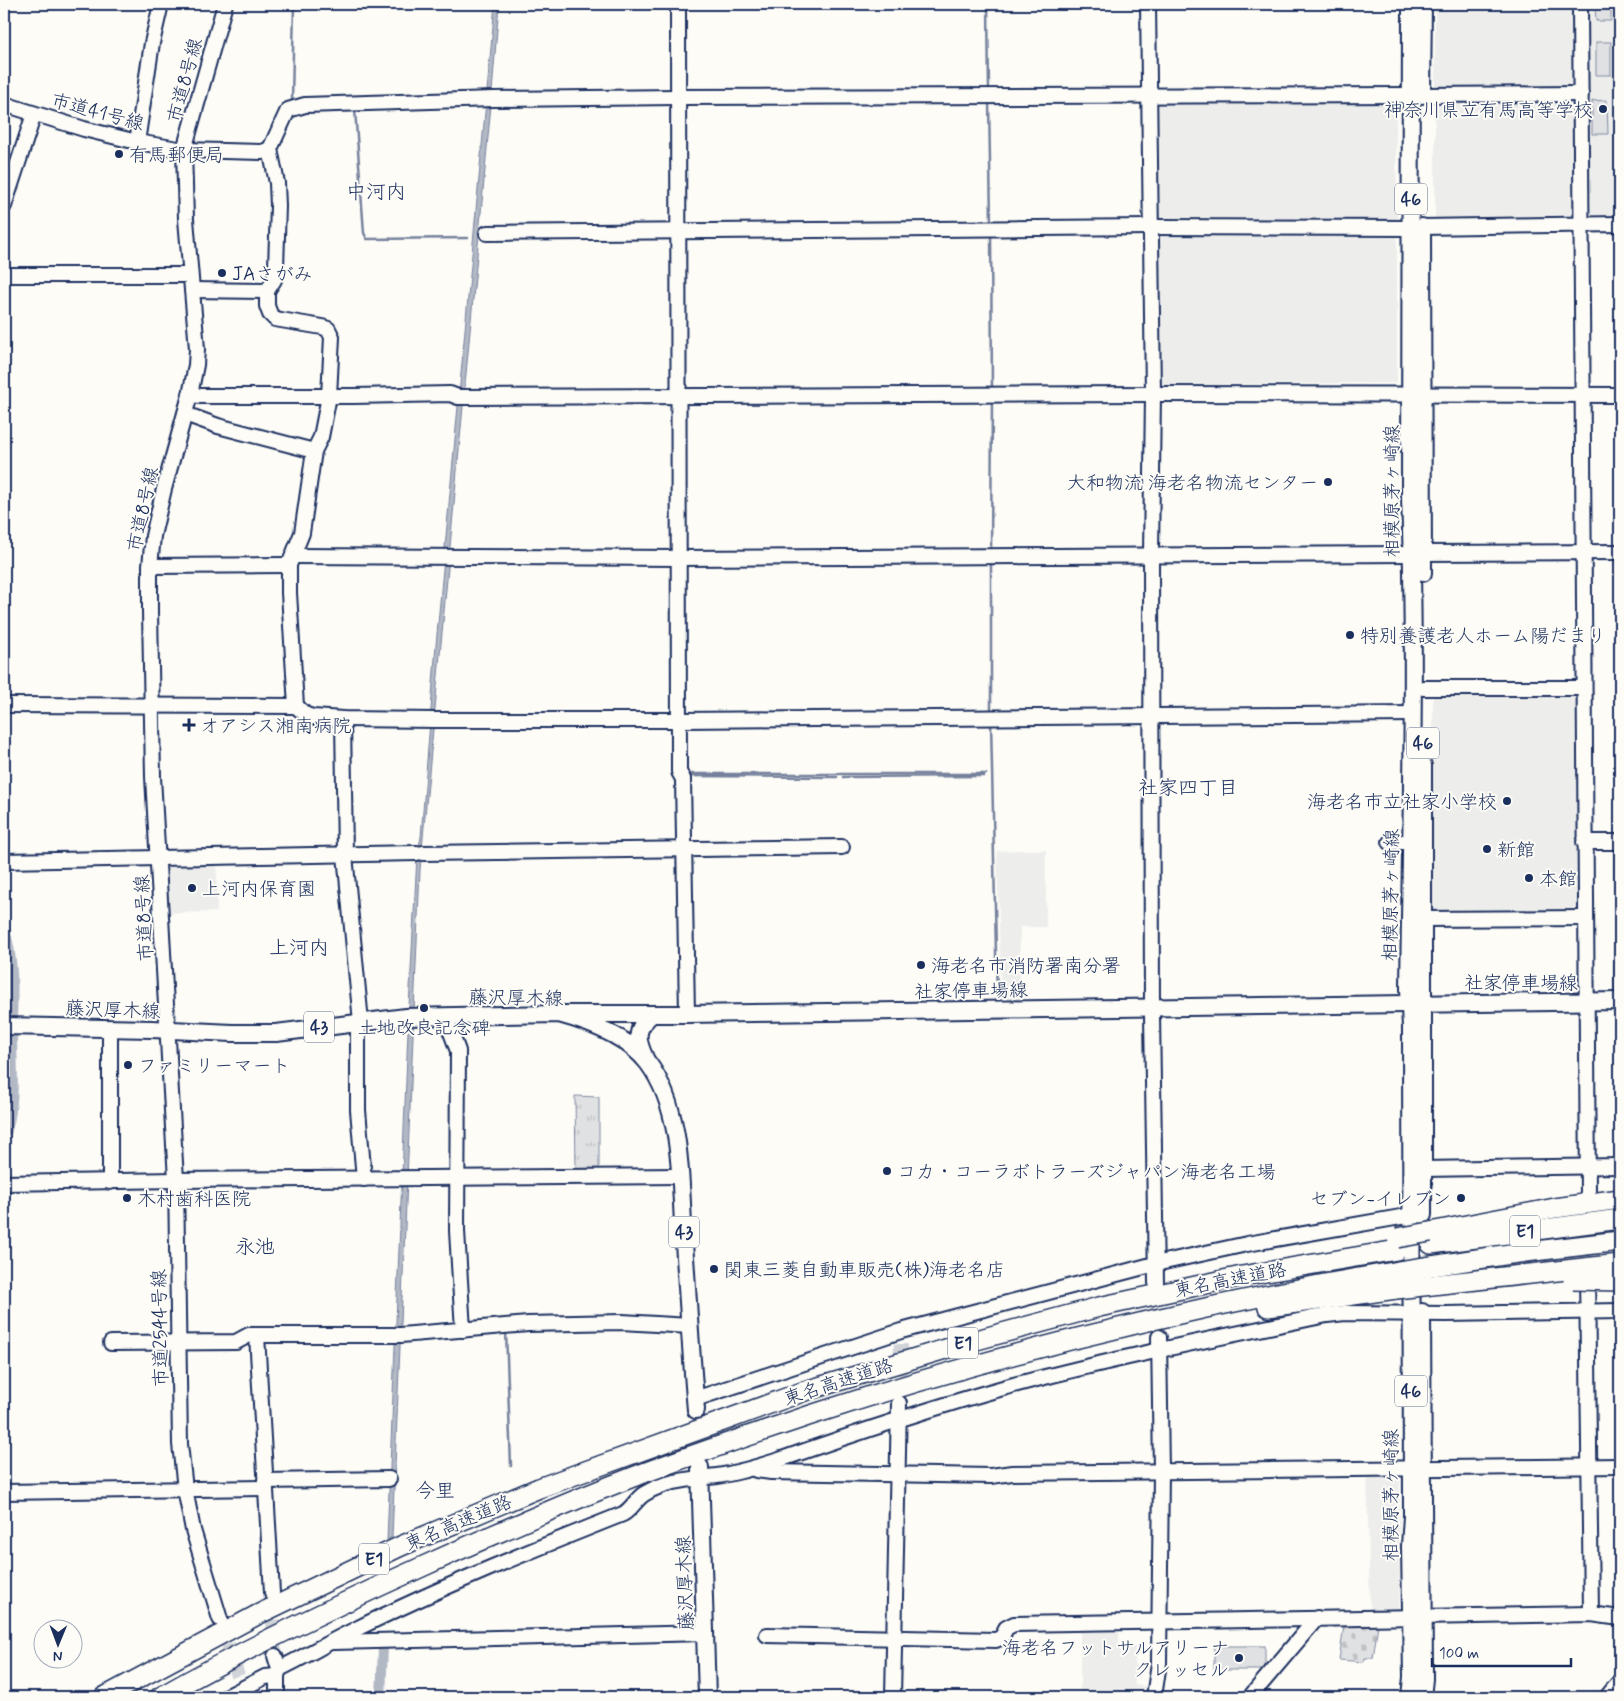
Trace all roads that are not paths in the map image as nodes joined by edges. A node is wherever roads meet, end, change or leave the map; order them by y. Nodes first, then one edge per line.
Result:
1 (160, 4) edge
2 (225, 4) edge
3 (678, 4) edge
4 (1148, 4) edge
5 (1411, 4) edge
6 (1423, 4) edge
7 (1580, 4) edge
8 (1581, 94) junction
9 (1149, 95) junction
10 (1411, 95) junction
11 (677, 97) junction
12 (4, 104) edge
13 (34, 114) junction
14 (137, 142) junction
15 (270, 149) junction
16 (184, 150) junction
17 (4, 206) edge
18 (1582, 224) junction
19 (1620, 224) edge
20 (1151, 227) junction
21 (1416, 227) junction
22 (677, 230) junction
23 (487, 233) dead end
24 (4, 275) edge
25 (190, 275) junction
26 (192, 290) junction
27 (267, 291) junction
28 (1416, 393) junction
29 (1153, 394) junction
30 (190, 395) junction
31 (1582, 395) junction
32 (1620, 395) edge
33 (328, 396) junction
34 (678, 396) junction
35 (185, 414) junction
36 (314, 451) junction
37 (1583, 552) junction
38 (1620, 552) edge
39 (1417, 553) junction
40 (1151, 555) junction
41 (679, 558) junction
42 (291, 561) junction
43 (150, 566) junction
44 (1423, 688) junction
45 (1584, 688) junction
46 (4, 705) edge
47 (152, 706) junction
48 (296, 706) junction
49 (1413, 714) junction
50 (1151, 716) junction
51 (343, 719) junction
52 (680, 720) junction
53 (1390, 842) dead end
54 (1411, 842) junction
55 (1584, 842) junction
56 (1620, 842) edge
57 (842, 847) dead end
58 (684, 850) junction
59 (345, 855) junction
60 (158, 857) junction
61 (4, 861) edge
62 (1585, 918) junction
63 (1423, 920) junction
64 (1585, 1002) junction
65 (1620, 1002) edge
66 (1416, 1004) junction
67 (1152, 1007) junction
68 (559, 1014) junction
69 (628, 1014) junction
70 (652, 1014) junction
71 (687, 1014) junction
72 (448, 1016) junction
73 (360, 1022) junction
74 (11, 1026) edge
75 (110, 1028) junction
76 (167, 1031) junction
77 (623, 1042) junction
78 (646, 1061) junction
79 (1620, 1166) edge
80 (1587, 1167) junction
81 (1423, 1169) junction
82 (680, 1176) junction
83 (457, 1178) junction
84 (364, 1179) junction
85 (176, 1180) junction
86 (110, 1182) junction
87 (4, 1183) edge
88 (1588, 1198) dead end
89 (1620, 1199) edge
90 (1412, 1215) junction
91 (1620, 1219) edge
92 (1430, 1238) junction
93 (1620, 1241) edge
94 (1156, 1264) junction
95 (1620, 1264) edge
96 (1578, 1270) junction
97 (1397, 1280) junction
98 (1620, 1281) edge
99 (1156, 1283) tunnel mouth
100 (1620, 1311) edge
101 (1588, 1312) junction
102 (1417, 1314) junction
103 (690, 1326) junction
104 (463, 1330) junction
105 (257, 1335) junction
106 (178, 1342) junction
107 (111, 1343) dead end
108 (1159, 1343) junction
109 (899, 1403) tunnel mouth
110 (696, 1404) joint
111 (899, 1419) junction
112 (698, 1466) junction
113 (1620, 1466) edge
114 (1589, 1467) junction
115 (1417, 1468) junction
116 (750, 1470) junction
117 (1161, 1472) junction
118 (898, 1474) junction
119 (389, 1480) dead end
120 (265, 1484) junction
121 (185, 1489) junction
122 (4, 1492) edge
123 (272, 1594) tunnel mouth
124 (1591, 1614) junction
125 (1417, 1616) junction
126 (1316, 1618) junction
127 (1620, 1618) edge
128 (220, 1620) tunnel mouth
129 (1160, 1621) junction
130 (706, 1633) junction
131 (766, 1635) dead end
132 (895, 1637) junction
133 (330, 1643) junction
134 (277, 1667) junction
135 (1620, 1682) edge
136 (242, 1687) edge
137 (104, 1697) edge
138 (160, 1697) edge
139 (226, 1697) edge
140 (277, 1697) edge
141 (708, 1697) edge
142 (893, 1697) edge
143 (1154, 1697) edge
144 (1250, 1697) edge
145 (1410, 1697) edge
146 (1422, 1697) edge
147 (1607, 1697) edge

1 - 14 street
2 - 16 street, 市道8号線
3 - 11 street
4 - 9 street
5 - 10 main road, 相模原茅ヶ崎線 / 46
6 - 10 main road, 相模原茅ヶ崎線 / 46
7 - 8 street
8 - 10 street
8 - 18 street
9 - 10 street
9 - 11 street
9 - 20 street
10 - 21 main road, 相模原茅ヶ崎線 / 46
11 - 15 street
11 - 22 street
12 - 13 street, 市道41号線
13 - 14 street, 市道41号線
13 - 17 street
14 - 16 street, 市道41号線
15 - 16 street, 市道41号線
15 - 27 street
16 - 25 street, 市道8号線
18 - 19 street
18 - 21 street
18 - 31 street
20 - 21 street
20 - 22 street
20 - 29 street
21 - 28 main road, 相模原茅ヶ崎線 / 46
22 - 23 street
22 - 34 street
24 - 25 street
25 - 26 street, 市道8号線
26 - 27 street
26 - 30 street, 市道8号線
27 - 33 street
28 - 29 street
28 - 31 street
28 - 39 main road, 相模原茅ヶ崎線 / 46
29 - 34 street
29 - 40 street
30 - 33 street
30 - 35 street, 市道8号線
31 - 32 street
31 - 37 street
33 - 34 street
33 - 36 street
34 - 41 street
35 - 36 street
35 - 43 street, 市道8号線
36 - 42 street
37 - 38 street
37 - 39 street
37 - 45 street
39 - 40 street
39 - 44 main road, 相模原茅ヶ崎線 / 46
39 - 49 main road, 相模原茅ヶ崎線 / 46
40 - 41 street
40 - 50 street
41 - 42 street
41 - 52 street
42 - 43 street
42 - 48 street
43 - 47 street, 市道8号線
44 - 45 street
44 - 63 main road, 相模原茅ヶ崎線 / 46
45 - 55 street
46 - 47 street
47 - 48 street
47 - 60 street, 市道8号線
48 - 51 street
49 - 50 street
49 - 54 main road, 相模原茅ヶ崎線 / 46
50 - 52 street
50 - 67 street
51 - 52 street
51 - 59 street
52 - 58 street
53 - 54 street
54 - 66 main road, 相模原茅ヶ崎線 / 46
55 - 56 street
55 - 62 street
57 - 58 street
58 - 59 street
58 - 71 street
59 - 60 street
59 - 73 street
60 - 61 street
60 - 76 street, 市道8号線
62 - 63 street
62 - 64 street
63 - 66 main road, 相模原茅ヶ崎線 / 46
64 - 65 main road, 社家停車場線
64 - 66 main road, 社家停車場線
64 - 80 street
66 - 67 main road, 社家停車場線
66 - 81 main road, 相模原茅ヶ崎線 / 46
66 - 90 main road, 相模原茅ヶ崎線 / 46
67 - 71 main road, 社家停車場線
67 - 94 street
68 - 69 main road, 社家停車場線
68 - 72 main road, 藤沢厚木線 / 43
68 - 77 main road, 藤沢厚木線 / 43
69 - 70 main road, 社家停車場線
69 - 77 main road
70 - 71 main road, 社家停車場線
70 - 78 main road
72 - 73 main road, 藤沢厚木線 / 43
72 - 83 street
73 - 76 main road, 藤沢厚木線 / 43
73 - 84 street
74 - 75 main road, 藤沢厚木線 / 43
75 - 76 main road, 藤沢厚木線 / 43
75 - 86 street
76 - 85 street, 市道2544号線
77 - 78 main road, 藤沢厚木線 / 43
78 - 82 main road, 藤沢厚木線 / 43
79 - 80 street
80 - 81 street
80 - 88 street
81 - 102 main road, 相模原茅ヶ崎線 / 46
82 - 83 street
82 - 103 main road, 藤沢厚木線 / 43
83 - 84 street
83 - 104 street
84 - 85 street
85 - 86 street
85 - 106 street, 市道2544号線
86 - 87 street
89 - 92 highway
90 - 94 street
90 - 102 main road, 相模原茅ヶ崎線 / 46
91 - 92 highway, 東名高速道路 / E1
92 - 137 highway, 東名高速道路 / E1
93 - 97 highway, 東名高速道路 / E1, bridge
94 - 99 street
94 - 110 street
95 - 96 highway, bridge
96 - 97 highway, bridge
96 - 98 highway, bridge
96 - 101 street
97 - 112 highway, 東名高速道路 / E1
100 - 101 street
101 - 102 street
101 - 114 street
102 - 108 street
102 - 115 main road, 相模原茅ヶ崎線 / 46
103 - 104 street
103 - 110 main road, 藤沢厚木線 / 43
104 - 105 street
105 - 106 street
105 - 120 street
106 - 107 street
106 - 121 street, 市道2544号線
108 - 111 street
108 - 117 street
109 - 111 street
111 - 116 street
111 - 118 street
112 - 116 street
112 - 130 main road, 藤沢厚木線
112 - 133 street
112 - 138 highway, 東名高速道路 / E1
113 - 114 street
114 - 115 street
114 - 124 street
115 - 117 street
115 - 125 main road, 相模原茅ヶ崎線 / 46
116 - 118 street
117 - 118 street
117 - 129 street
118 - 132 street
119 - 120 street
120 - 121 street
120 - 123 street
121 - 122 street
121 - 128 street, 市道2544号線
124 - 125 street
124 - 127 street
125 - 126 street
125 - 145 main road, 相模原茅ヶ崎線 / 46
125 - 146 main road, 相模原茅ヶ崎線 / 46
126 - 129 street
126 - 144 street
129 - 132 street
129 - 143 street
130 - 133 street
130 - 141 main road, 藤沢厚木線
131 - 132 street
132 - 142 street
133 - 134 street
134 - 136 street
134 - 140 street
135 - 147 street
136 - 139 street

